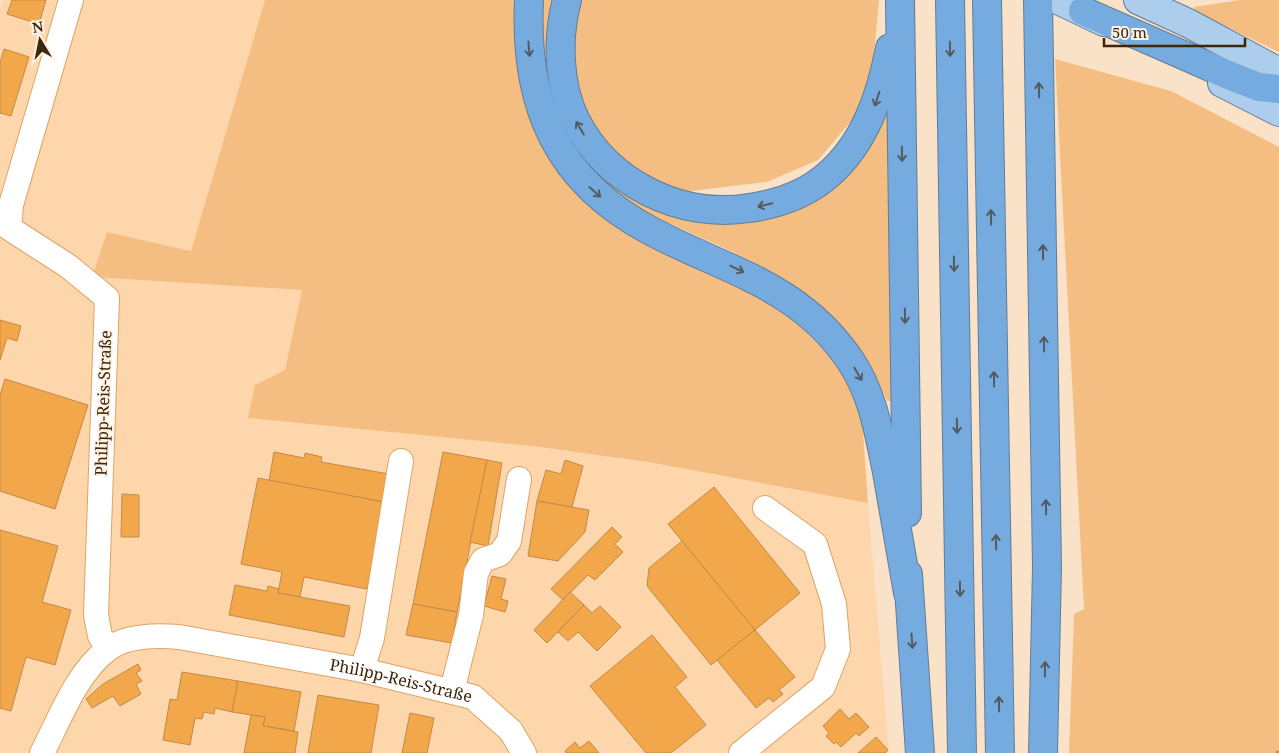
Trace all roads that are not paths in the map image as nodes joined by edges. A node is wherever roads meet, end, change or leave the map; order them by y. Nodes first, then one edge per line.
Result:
1 (71, 0) edge
2 (529, 0) edge
3 (567, 0) edge
4 (900, 0) edge
5 (950, 0) edge
6 (987, 0) edge
7 (1038, 0) edge
8 (1138, 0) edge
9 (1071, 6) edge
10 (1279, 72) edge
11 (1279, 89) edge
12 (1279, 112) edge
13 (401, 461) dead end
14 (519, 479) dead end
15 (764, 508) dead end
16 (908, 593) junction
17 (108, 649) junction
18 (362, 670) junction
19 (452, 691) junction
20 (42, 753) edge
21 (524, 753) edge
22 (740, 753) edge
23 (920, 753) edge
24 (962, 753) edge
25 (1000, 753) edge
26 (1043, 753) edge

1 - 17 street, Philipp-Reis-Straße
2 -> 16 highway
4 -> 3 highway
4 -> 16 highway
5 -> 24 highway
25 -> 6 highway
26 -> 7 highway
8 - 10 main road
9 - 11 highway
9 - 12 main road
13 - 18 street
14 - 19 street
15 - 22 street
16 -> 23 highway
17 - 18 street, Philipp-Reis-Straße
17 - 20 street, Philipp-Reis-Straße
18 - 19 street, Philipp-Reis-Straße
19 - 21 street, Philipp-Reis-Straße

